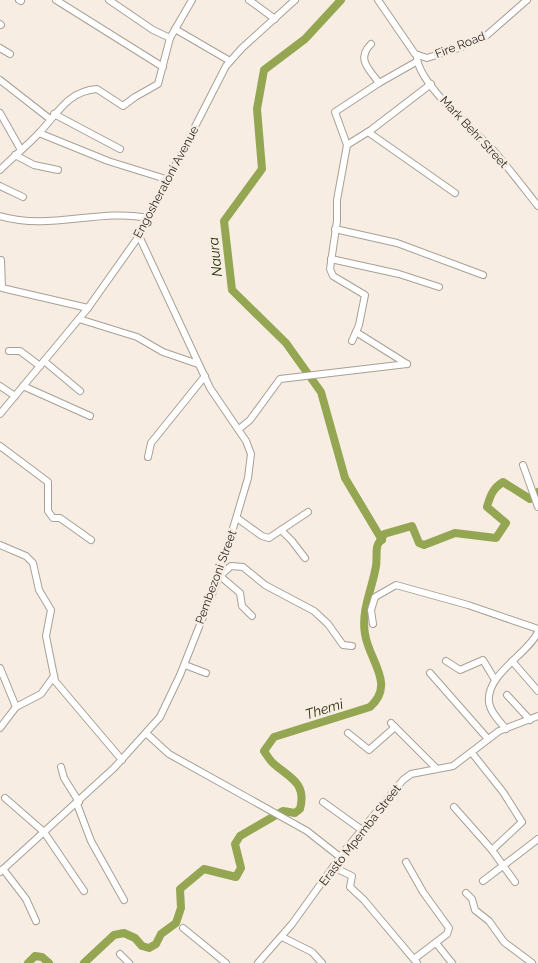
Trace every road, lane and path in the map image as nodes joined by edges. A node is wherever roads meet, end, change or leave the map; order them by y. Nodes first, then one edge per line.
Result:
1 (56, 0) edge
2 (109, 0) edge
3 (192, 0) edge
4 (249, 0) edge
5 (296, 0) edge
6 (378, 0) edge
7 (528, 0) edge
8 (275, 18) junction
9 (175, 29) junction
10 (170, 38) junction
11 (371, 44) dead end
12 (0, 48) edge
13 (10, 54) dead end
14 (417, 58) junction
15 (230, 61) junction
16 (163, 67) junction
17 (0, 80) edge
18 (379, 83) junction
19 (431, 84) junction
20 (0, 113) edge
21 (52, 116) junction
22 (368, 132) junction
23 (39, 133) junction
24 (347, 145) junction
25 (120, 149) dead end
26 (21, 150) junction
27 (15, 155) junction
28 (0, 157) edge
29 (7, 163) junction
30 (0, 170) edge
31 (58, 170) dead end
32 (169, 180) junction
33 (0, 186) edge
34 (455, 193) dead end
35 (23, 197) dead end
36 (538, 206) edge
37 (0, 216) edge
38 (149, 218) junction
39 (335, 229) junction
40 (139, 236) junction
41 (331, 259) junction
42 (1, 260) edge
43 (483, 275) dead end
44 (439, 287) dead end
45 (88, 308) junction
46 (79, 319) junction
47 (356, 332) junction
48 (352, 342) dead end
49 (9, 351) dead end
50 (42, 364) junction
51 (198, 364) junction
52 (205, 376) junction
53 (0, 386) edge
54 (23, 386) junction
55 (80, 391) dead end
56 (15, 396) junction
57 (0, 414) edge
58 (90, 416) dead end
59 (239, 429) junction
60 (0, 446) edge
61 (148, 457) dead end
62 (523, 465) dead end
63 (538, 508) edge
64 (308, 512) dead end
65 (237, 518) junction
66 (281, 530) junction
67 (92, 540) dead end
68 (0, 544) edge
69 (306, 558) dead end
70 (219, 578) junction
71 (252, 616) dead end
72 (373, 624) dead end
73 (538, 631) edge
74 (352, 646) dead end
75 (446, 661) dead end
76 (512, 661) junction
77 (185, 665) junction
78 (0, 668) edge
79 (206, 673) dead end
80 (430, 673) dead end
81 (54, 676) junction
82 (496, 680) junction
83 (538, 691) edge
84 (507, 695) dead end
85 (16, 707) junction
86 (538, 716) edge
87 (530, 720) junction
88 (0, 728) edge
89 (506, 729) junction
90 (146, 733) junction
91 (348, 733) dead end
92 (488, 739) junction
93 (472, 753) junction
94 (122, 760) junction
95 (61, 767) dead end
96 (437, 769) junction
97 (5, 798) dead end
98 (323, 802) dead end
99 (78, 803) junction
100 (454, 807) dead end
101 (362, 830) junction
102 (44, 832) junction
103 (538, 840) edge
104 (492, 850) junction
105 (340, 857) junction
106 (406, 862) dead end
107 (333, 867) junction
108 (502, 867) junction
109 (2, 871) edge
110 (483, 880) dead end
111 (515, 882) dead end
112 (84, 891) dead end
113 (466, 893) dead end
114 (124, 900) dead end
115 (36, 921) dead end
116 (183, 928) dead end
117 (282, 937) junction
118 (436, 943) junction
119 (120, 954) dead end
120 (416, 961) edge
121 (129, 963) edge
122 (226, 963) edge
123 (258, 963) edge
124 (322, 963) edge
125 (452, 963) edge
126 (532, 963) edge

1 - 16 street
2 - 10 street
3 - 9 street
4 - 8 street
5 - 8 street, Engosheratoni Avenue
6 - 14 street, Fire Road
7 - 14 street, Fire Road
8 - 15 street, Engosheratoni Avenue
9 - 10 street
9 - 15 street
10 - 16 street
11 - 18 street
12 - 13 street
14 - 18 street
14 - 19 street, Mark Behr Street
15 - 32 street, Engosheratoni Avenue
16 - 21 street
17 - 21 street
18 - 24 street
19 - 22 street
19 - 36 street, Mark Behr Street
20 - 26 street
21 - 23 street
21 - 25 street
22 - 24 street
22 - 34 street
23 - 26 street
23 - 32 street
24 - 39 street
26 - 27 street
27 - 29 street
27 - 31 street
28 - 29 street
29 - 30 street
32 - 38 street, Engosheratoni Avenue
33 - 35 street
37 - 38 street
38 - 40 street, Engosheratoni Avenue
39 - 41 street
39 - 43 street
40 - 45 street, Engosheratoni Avenue
40 - 51 street, Pembezoni Street
41 - 44 street
41 - 47 street
42 - 45 street
45 - 46 street, Engosheratoni Avenue
46 - 50 street, Engosheratoni Avenue
46 - 51 street
47 - 48 street
47 - 59 street
49 - 50 street
50 - 54 street, Engosheratoni Avenue
50 - 55 street
51 - 52 street, Pembezoni Street
52 - 59 street, Pembezoni Street
52 - 61 street
53 - 56 street
54 - 56 street, Engosheratoni Avenue
54 - 58 street
56 - 57 street, Engosheratoni Avenue
59 - 65 street, Pembezoni Street
60 - 67 street
62 - 63 street
64 - 66 street
65 - 66 street
65 - 70 street, Pembezoni Street
66 - 69 street
68 - 81 street
70 - 71 street
70 - 74 street
70 - 77 street, Pembezoni Street
72 - 73 street
73 - 76 street
75 - 82 street
76 - 82 street
76 - 83 street
77 - 79 street
77 - 90 street, Pembezoni Street
78 - 85 street
80 - 92 street
81 - 85 street
81 - 94 street
82 - 89 street
84 - 87 street
85 - 88 street
86 - 87 street, Erasto Mpemba Street
87 - 89 street, Erasto Mpemba Street
89 - 92 street, Erasto Mpemba Street
90 - 94 street, Pembezoni Street
90 - 105 street
91 - 96 street
92 - 93 street, Erasto Mpemba Street
93 - 96 street, Erasto Mpemba Street
93 - 104 street
94 - 99 street, Pembezoni Street
95 - 99 street
96 - 101 street, Erasto Mpemba Street
97 - 102 street
98 - 101 street
99 - 102 street, Pembezoni Street
99 - 114 street
100 - 104 street
101 - 105 street, Erasto Mpemba Street
102 - 109 street, Pembezoni Street
102 - 112 street
103 - 108 street
104 - 108 street
105 - 107 street, Erasto Mpemba Street
106 - 118 street
107 - 117 street, Erasto Mpemba Street
107 - 120 street
108 - 110 street
108 - 111 street
109 - 115 street
113 - 126 street
116 - 122 street
117 - 123 street, Erasto Mpemba Street
117 - 124 street
118 - 120 street
118 - 125 street
119 - 121 street

